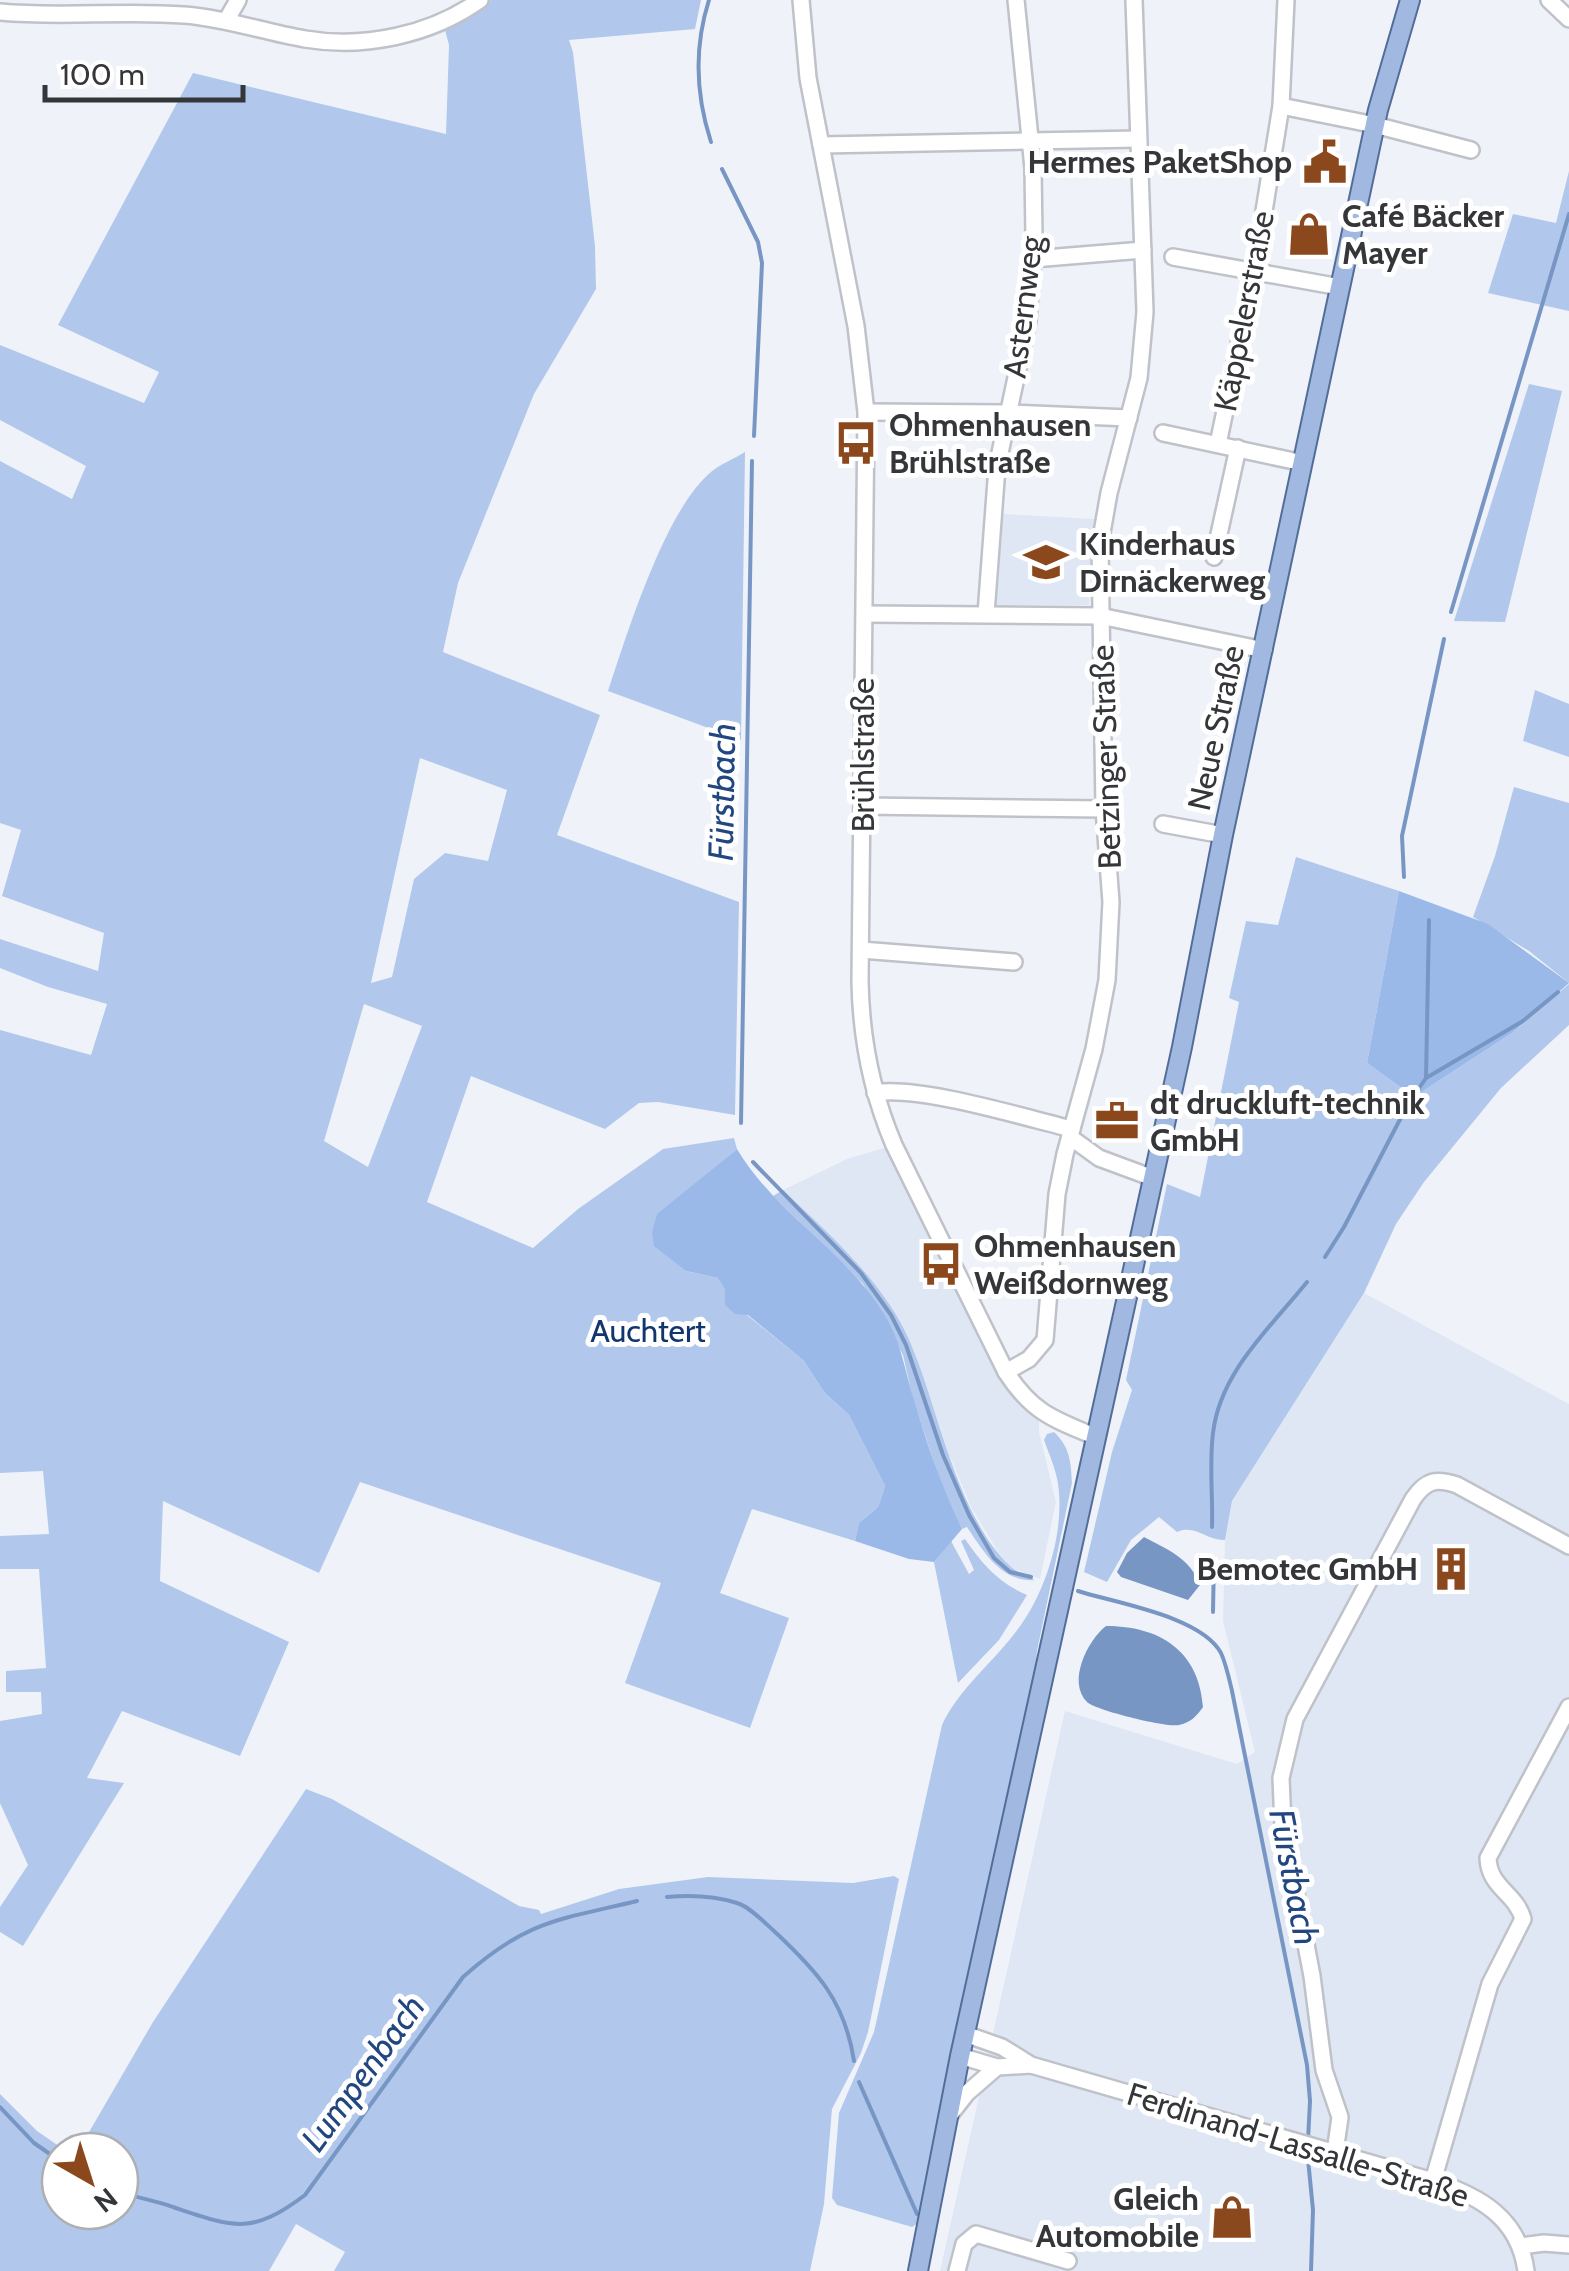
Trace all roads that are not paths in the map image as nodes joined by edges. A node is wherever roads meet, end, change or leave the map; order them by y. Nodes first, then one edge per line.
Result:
1 (238, 0) edge
2 (480, 0) edge
3 (801, 0) edge
4 (1016, 0) edge
5 (1134, 0) edge
6 (1286, 0) edge
7 (1410, 0) edge
8 (1549, 0) edge
9 (0, 12) edge
10 (1569, 18) edge
11 (226, 21) junction
12 (1281, 106) junction
13 (1374, 125) junction
14 (1138, 138) junction
15 (1030, 139) junction
16 (822, 145) junction
17 (1471, 150) dead end
18 (1143, 250) junction
19 (1173, 257) dead end
20 (1033, 259) junction
21 (1254, 273) junction
22 (1340, 287) junction
23 (866, 412) junction
24 (1008, 412) junction
25 (1128, 418) junction
26 (1163, 433) dead end
27 (1218, 444) junction
28 (1238, 448) junction
29 (1304, 462) junction
30 (1214, 556) dead end
31 (864, 614) junction
32 (986, 614) junction
33 (1100, 616) junction
34 (1264, 650) junction
35 (862, 806) junction
36 (1104, 809) junction
37 (1163, 824) dead end
38 (1223, 835) junction
39 (861, 950) junction
40 (1014, 962) dead end
41 (875, 1094) junction
42 (1071, 1133) junction
43 (1153, 1178) junction
44 (1006, 1372) junction
45 (1094, 1436) junction
46 (1569, 1546) edge
47 (1569, 1707) edge
48 (965, 2034) junction
49 (960, 2056) junction
50 (1031, 2065) junction
51 (997, 2067) junction
52 (949, 2116) junction
53 (1328, 2150) junction
54 (1433, 2180) junction
55 (1521, 2246) junction
56 (1569, 2246) edge
57 (1068, 2261) dead end
58 (918, 2271) edge
59 (957, 2271) edge
60 (1526, 2271) edge

1 - 11 street
2 - 11 street
3 - 16 street, Brühlstraße
4 - 15 street, Asternweg
5 - 14 street, Betzinger Straße
6 - 12 street, Käppelerstraße
7 - 13 main road, Neue Straße
8 - 10 street
9 - 11 street
12 - 13 street
12 - 21 street, Käppelerstraße
13 - 17 street
13 - 22 main road, Neue Straße
14 - 15 street
14 - 18 street, Betzinger Straße
15 - 16 street
15 - 20 street, Asternweg
16 - 23 street, Brühlstraße
18 - 20 street
18 - 25 street, Betzinger Straße
19 - 21 street
20 - 24 street, Asternweg
21 - 22 street
21 - 27 street, Käppelerstraße
22 - 29 main road, Neue Straße
23 - 24 street
23 - 31 street, Brühlstraße
24 - 25 street
24 - 32 street, Asternweg
25 - 33 street, Betzinger Straße
26 - 27 street
27 - 28 street
28 - 29 street
28 - 30 street, Käppelerstraße
29 - 34 main road, Neue Straße
31 - 32 street
31 - 35 street, Brühlstraße
32 - 33 street
33 - 34 street
33 - 36 street, Betzinger Straße
34 - 38 main road, Neue Straße
35 - 36 street
35 - 39 street, Brühlstraße
36 - 42 street, Betzinger Straße
37 - 38 street
38 - 43 main road, Neue Straße
39 - 40 street
39 - 41 street, Brühlstraße
41 - 42 street
41 - 44 street, Brühlstraße
42 - 43 street
42 - 44 street, Betzinger Straße
43 - 45 main road, Neue Straße
44 - 45 street, Brühlstraße
45 - 48 main road, Neue Straße
46 - 53 street
47 - 54 street
48 - 49 main road, Neue Straße
48 - 50 street, Ferdinand-Lassalle-Straße
49 - 51 street, Ferdinand-Lassalle-Straße
49 - 52 main road, Neue Straße
50 - 51 street, Ferdinand-Lassalle-Straße
50 - 53 street, Ferdinand-Lassalle-Straße
51 - 52 street
52 - 58 main road, Neue Straße
53 - 54 street, Ferdinand-Lassalle-Straße
54 - 55 street, Ferdinand-Lassalle-Straße
55 - 56 street
55 - 60 street, Ferdinand-Lassalle-Straße
57 - 59 street

